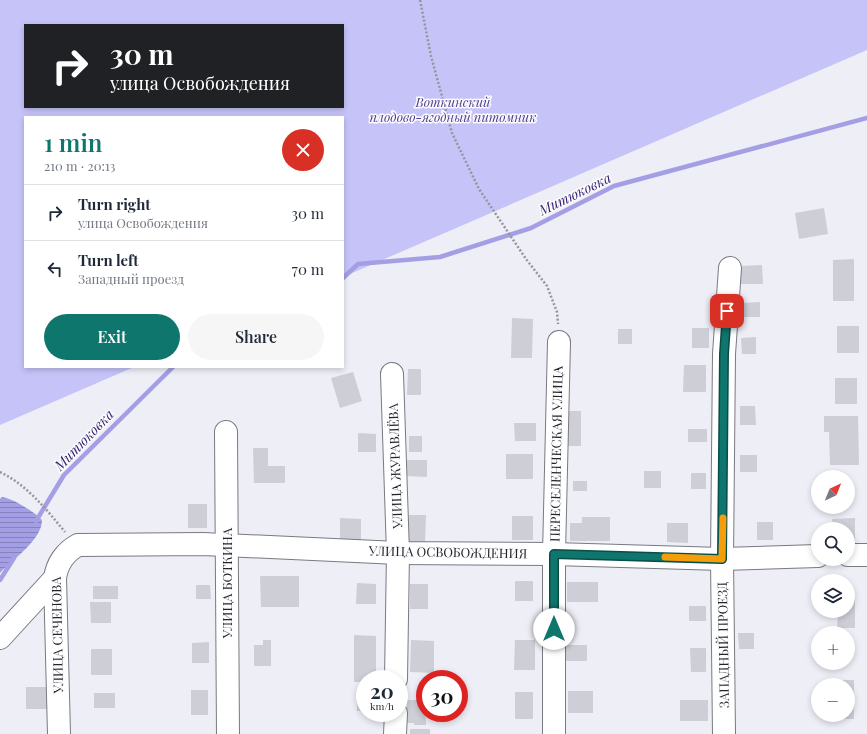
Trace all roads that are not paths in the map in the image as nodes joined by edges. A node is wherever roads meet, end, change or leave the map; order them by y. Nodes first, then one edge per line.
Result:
1 (730, 268) dead end
2 (559, 342) road end
3 (392, 374) dead end
4 (226, 432) dead end
5 (78, 545) joint
6 (226, 545) junction
7 (398, 553) junction
8 (554, 554) junction
9 (855, 555) edge
10 (867, 555) edge
11 (811, 556) edge
12 (722, 559) junction
13 (55, 578) junction
14 (0, 638) edge
15 (396, 670) edge
16 (396, 722) edge
17 (59, 734) edge
18 (228, 734) edge
19 (395, 734) edge
20 (554, 734) edge
21 (724, 734) edge

1 - 12 street, ЗАПАДНЫЙ ПРОЕЗД
2 - 8 street, ПЕРЕСЕЛЕНЧЕСКАЯ УЛИЦА
3 - 7 street, УЛИЦА ЖУРАВЛЁВА
4 - 6 street, УЛИЦА БОТКИНА
5 - 6 street, УЛИЦА ОСВОБОЖДЕНИЯ
5 - 13 street, УЛИЦА СЕЧЕНОВА
6 - 7 street, УЛИЦА ОСВОБОЖДЕНИЯ
6 - 18 street, УЛИЦА БОТКИНА
7 - 8 street, УЛИЦА ОСВОБОЖДЕНИЯ
7 - 15 street, УЛИЦА ЖУРАВЛЁВА
8 - 12 street, УЛИЦА ОСВОБОЖДЕНИЯ
8 - 20 street, ПЕРЕСЕЛЕНЧЕСКАЯ УЛИЦА
9 - 10 street
11 - 12 street, УЛИЦА ОСВОБОЖДЕНИЯ
12 - 21 street, ЗАПАДНЫЙ ПРОЕЗД
13 - 14 street
13 - 17 street, УЛИЦА СЕЧЕНОВА
16 - 19 street

